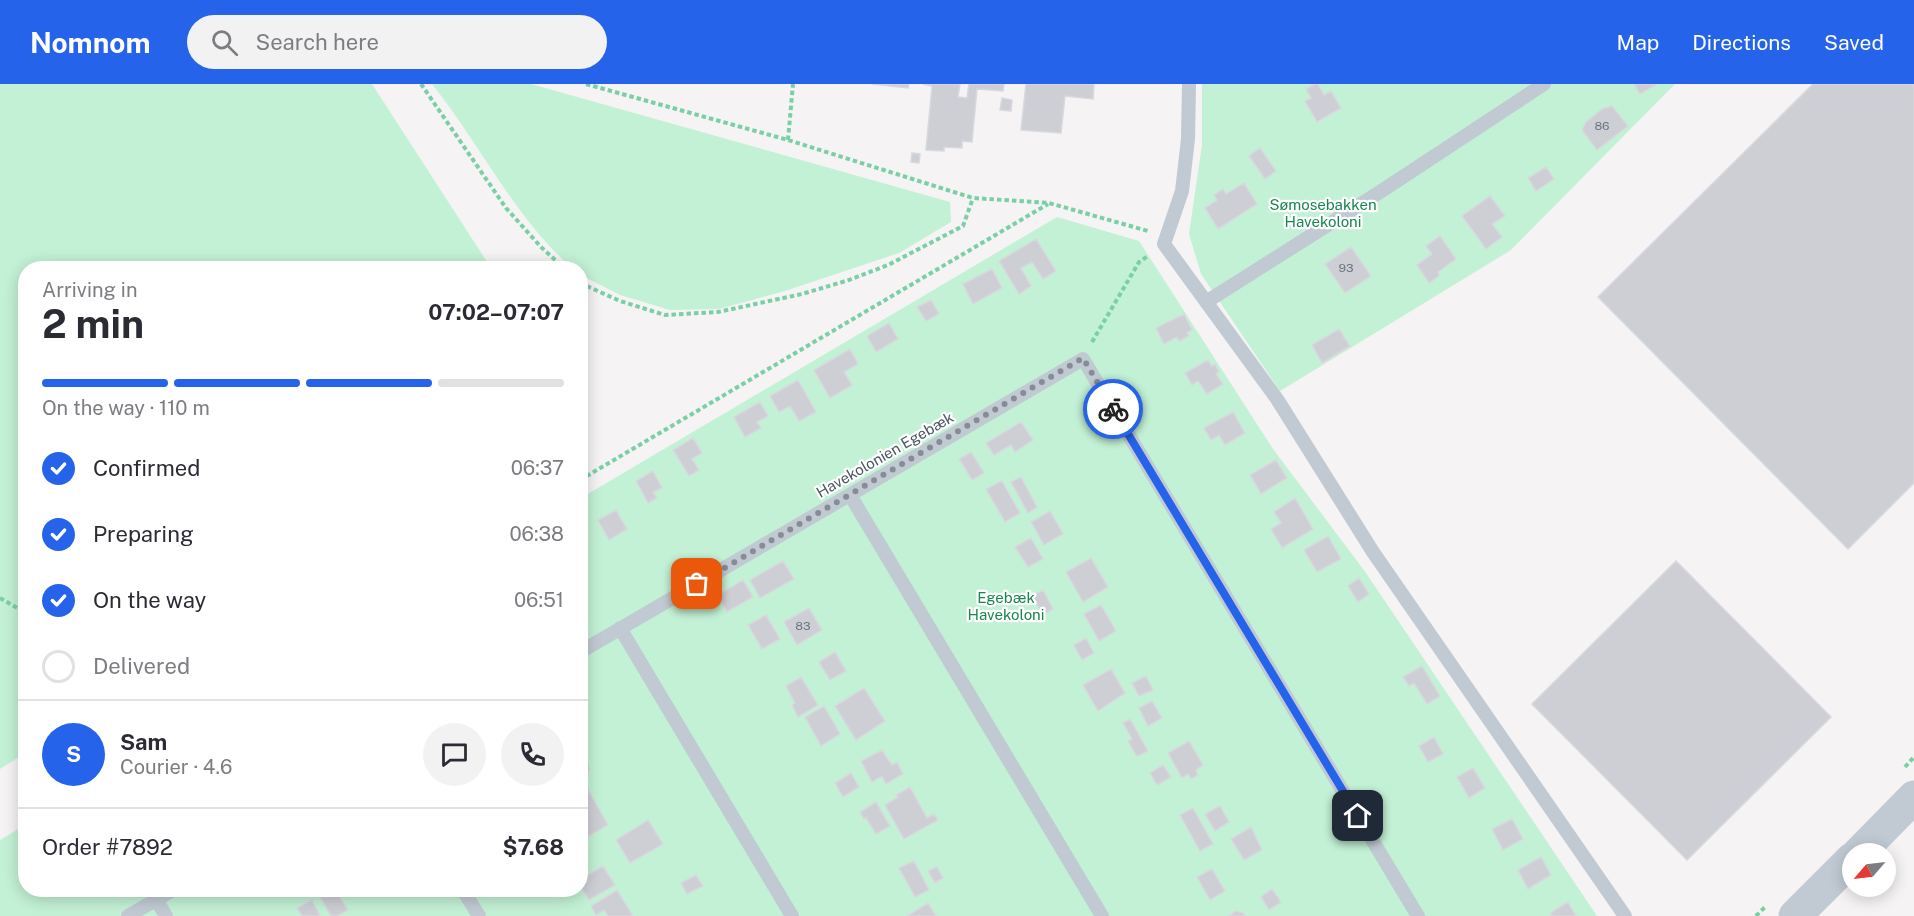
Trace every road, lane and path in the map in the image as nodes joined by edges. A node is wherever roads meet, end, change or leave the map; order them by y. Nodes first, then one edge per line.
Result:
1 (421, 84) edge
2 (586, 84) edge
3 (793, 84) edge
4 (1189, 84) edge
5 (1544, 84) edge
6 (788, 140) junction
7 (973, 198) junction
8 (1049, 204) junction
9 (1164, 244) junction
10 (556, 261) edge
11 (588, 287) edge
12 (1206, 302) junction
13 (1083, 358) junction
14 (588, 475) edge
15 (850, 495) junction
16 (0, 598) edge
17 (18, 608) edge
18 (620, 628) junction
19 (588, 647) edge
20 (1914, 797) edge
21 (1869, 843) edge
22 (1842, 869) edge
23 (161, 897) edge
24 (467, 897) edge
25 (156, 900) junction
26 (128, 916) edge
27 (166, 916) edge
28 (478, 916) edge
29 (792, 916) edge
30 (1102, 916) edge
31 (1418, 916) edge
32 (1625, 916) edge
33 (1795, 916) edge

1 - 10 path
2 - 6 path
3 - 6 path
4 - 9 lane
5 - 12 lane
6 - 7 path
7 - 8 path
7 - 11 path
8 - 9 path
8 - 14 path
9 - 12 lane
9 - 13 path
12 - 32 lane
13 - 15 lane, Havekolonien Egebæk
13 - 31 lane
15 - 18 lane, Havekolonien Egebæk
15 - 30 lane
16 - 17 path
18 - 19 lane, Havekolonien Egebæk
18 - 29 lane
20 - 21 street
22 - 33 street
23 - 25 lane
24 - 28 lane
25 - 26 lane
25 - 27 lane

